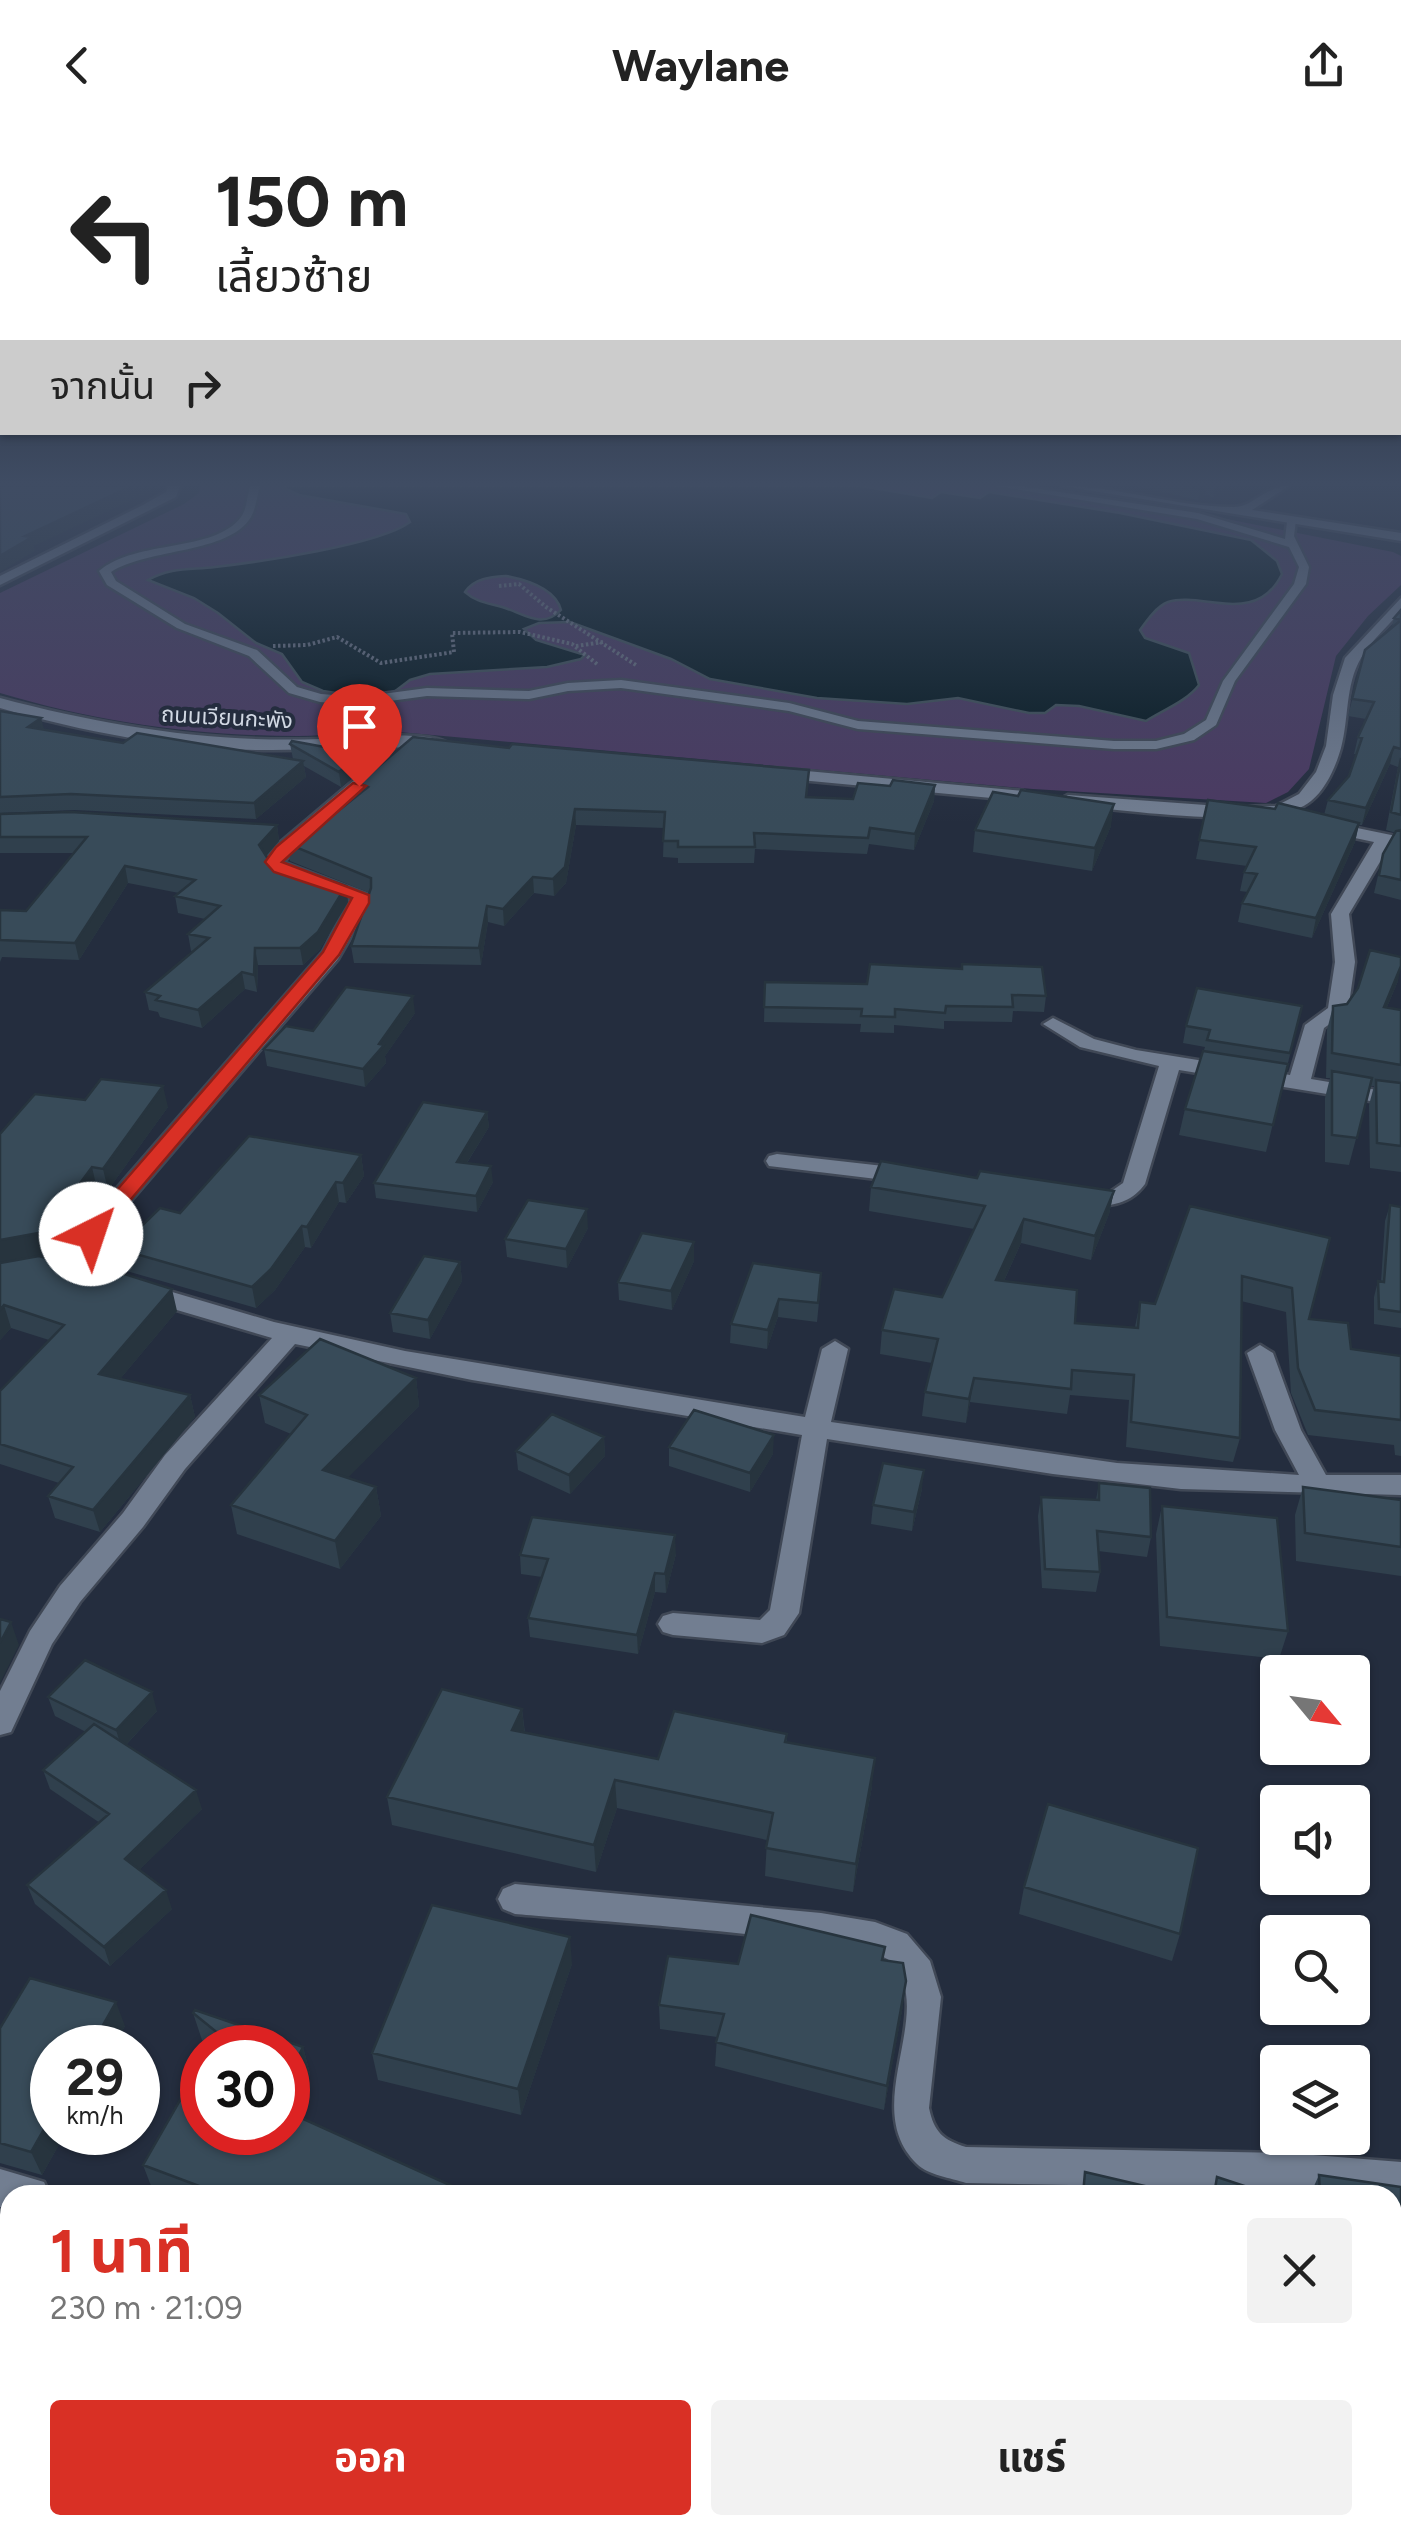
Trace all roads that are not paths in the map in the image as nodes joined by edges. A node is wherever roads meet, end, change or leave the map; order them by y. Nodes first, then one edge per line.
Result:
1 (134, 598) edge
2 (1290, 598) edge
3 (1401, 602) edge
4 (0, 703) edge
5 (411, 742) junction
6 (468, 746) edge
7 (755, 772) edge
8 (1279, 811) junction
9 (268, 828) edge
10 (306, 830) junction
11 (1393, 840) edge
12 (1054, 1024) dead end
13 (1171, 1061) junction
14 (1299, 1083) junction
15 (1401, 1100) edge
16 (777, 1161) dead end
17 (934, 1179) edge
18 (1051, 1193) edge
19 (65, 1263) junction
20 (0, 1275) edge
21 (290, 1334) junction
22 (835, 1349) dead end
23 (1260, 1354) dead end
24 (816, 1428) junction
25 (1401, 1485) edge
26 (1318, 1486) junction
27 (673, 1624) dead end
28 (0, 1723) edge
29 (515, 1899) dead end
30 (1401, 2180) edge

1 - 2 lane
3 - 8 street
4 - 5 street, ถนนเวียนกะพัง
5 - 6 street, ถนนเวียนกะพัง
5 - 10 street
7 - 8 street
8 - 11 street
9 - 10 street
10 - 19 street
11 - 14 street
12 - 13 street
13 - 14 street
13 - 18 street
14 - 15 street
16 - 17 street
19 - 20 street
19 - 21 street
21 - 24 street
21 - 28 street
22 - 24 street
23 - 26 street
24 - 26 street
24 - 27 street
25 - 26 street
29 - 30 street

